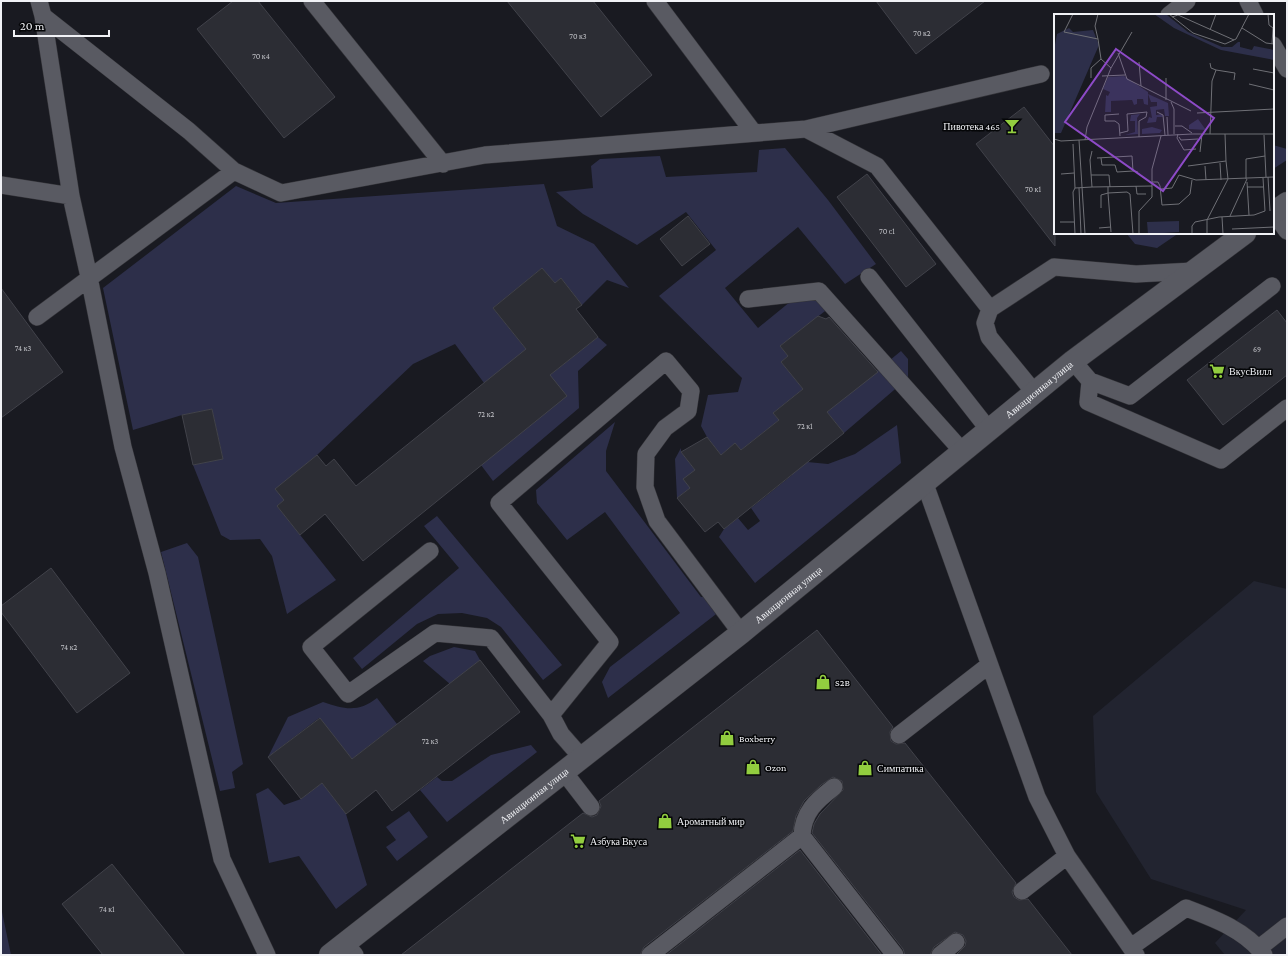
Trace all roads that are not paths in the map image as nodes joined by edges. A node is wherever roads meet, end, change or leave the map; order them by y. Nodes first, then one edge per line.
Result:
1 (312, 1) edge
2 (655, 1) edge
3 (1187, 1) edge
4 (1248, 1) edge
5 (41, 9) edge
6 (1170, 14) edge
7 (1254, 14) edge
8 (1274, 47) edge
9 (1287, 69) edge
10 (1041, 74) dead end
11 (806, 129) junction
12 (754, 133) junction
13 (443, 164) junction
14 (234, 171) junction
15 (1, 185) edge
16 (71, 196) junction
17 (1278, 210) edge
18 (1287, 231) edge
19 (1244, 234) edge
20 (1192, 271) junction
21 (89, 277) junction
22 (869, 277) dead end
23 (1272, 286) dead end
24 (748, 299) dead end
25 (990, 309) junction
26 (37, 317) dead end
27 (1073, 361) junction
28 (1090, 381) junction
29 (1034, 392) junction
30 (1287, 408) edge
31 (989, 430) junction
32 (963, 452) junction
33 (925, 484) junction
34 (430, 551) dead end
35 (741, 633) junction
36 (989, 665) junction
37 (551, 715) junction
38 (899, 735) dead end
39 (582, 758) junction
40 (564, 772) junction
41 (834, 787) dead end
42 (591, 807) dead end
43 (802, 836) junction
44 (1066, 856) junction
45 (1022, 891) dead end
46 (1287, 926) edge
47 (956, 942) dead end
48 (343, 951) edge
49 (1134, 951) edge
50 (1262, 951) edge
51 (267, 955) edge
52 (650, 955) edge
53 (895, 955) edge
54 (940, 955) edge

1 - 13 lane
2 - 12 lane
3 - 6 lane
4 - 7 lane
5 - 14 lane
5 - 16 lane
8 - 9 lane
10 - 11 lane
11 - 12 lane
11 - 25 lane
12 - 13 lane
13 - 14 lane
14 - 21 lane
15 - 16 lane
16 - 21 lane
17 - 18 lane
19 - 20 street, Авиационная улица
20 - 25 lane
20 - 27 street, Авиационная улица
21 - 26 lane
21 - 51 lane
22 - 31 lane
23 - 28 lane
24 - 32 lane
25 - 29 lane
27 - 28 lane
27 - 29 street, Авиационная улица
28 - 30 lane
29 - 31 street, Авиационная улица
31 - 32 street, Авиационная улица
32 - 33 street, Авиационная улица
33 - 35 street, Авиационная улица
33 - 36 lane
34 - 37 lane
35 - 37 lane
35 - 39 street, Авиационная улица
36 - 38 lane
36 - 44 lane
37 - 39 lane
39 - 40 street, Авиационная улица
40 - 42 lane
40 - 48 street, Авиационная улица
41 - 43 lane
43 - 52 lane
43 - 53 lane
44 - 45 lane
44 - 49 lane
46 - 50 lane
47 - 54 lane
49 - 50 lane

